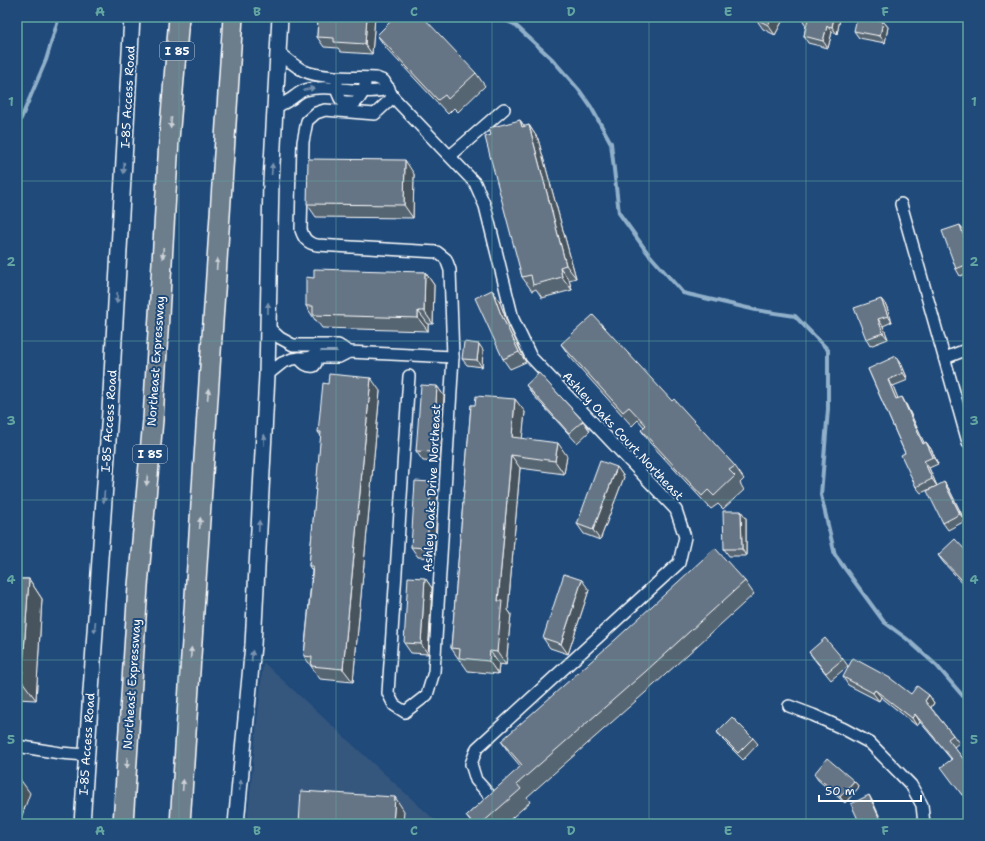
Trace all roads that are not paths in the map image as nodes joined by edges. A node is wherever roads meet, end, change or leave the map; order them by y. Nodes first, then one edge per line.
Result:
1 (132, 17) edge
2 (179, 17) edge
3 (233, 17) edge
4 (280, 17) edge
5 (278, 52) junction
6 (338, 76) junction
7 (365, 77) junction
8 (336, 88) junction
9 (364, 90) junction
10 (391, 92) junction
11 (276, 107) junction
12 (504, 109) dead end
13 (450, 156) junction
14 (901, 204) dead end
15 (268, 327) junction
16 (314, 345) junction
17 (968, 349) edge
18 (349, 352) junction
19 (315, 357) junction
20 (453, 357) junction
21 (945, 358) junction
22 (267, 375) junction
23 (409, 376) dead end
24 (968, 442) edge
25 (789, 706) dead end
26 (17, 746) edge
27 (86, 755) junction
28 (494, 800) edge
29 (82, 824) edge
30 (123, 824) edge
31 (180, 824) edge
32 (236, 824) edge
33 (924, 824) edge

1 -> 27 main road, I-85 Access Road
2 -> 30 highway, Northeast Expressway / I 85
31 -> 3 highway
4 - 5 main road
5 - 6 street, Ashley Oaks Court Northeast
5 - 11 main road
6 - 7 street, Ashley Oaks Court Northeast
6 - 8 street
7 - 9 street
7 - 10 street, Ashley Oaks Court Northeast
8 - 9 street
11 -> 8 street
9 - 10 street
10 - 13 street, Ashley Oaks Court Northeast
10 - 20 street, Ashley Oaks Drive Northeast
15 -> 11 main road
12 - 13 street
13 - 28 street, Ashley Oaks Court Northeast
14 - 21 street
15 - 16 street
15 - 22 main road
16 - 18 street
16 - 19 street
17 - 21 street
18 - 19 street
18 - 20 street
19 - 22 street
20 - 23 street, Ashley Oaks Drive Northeast
21 - 24 street
32 -> 22 main road
25 - 33 street
26 - 27 street
27 - 29 main road, I-85 Access Road

